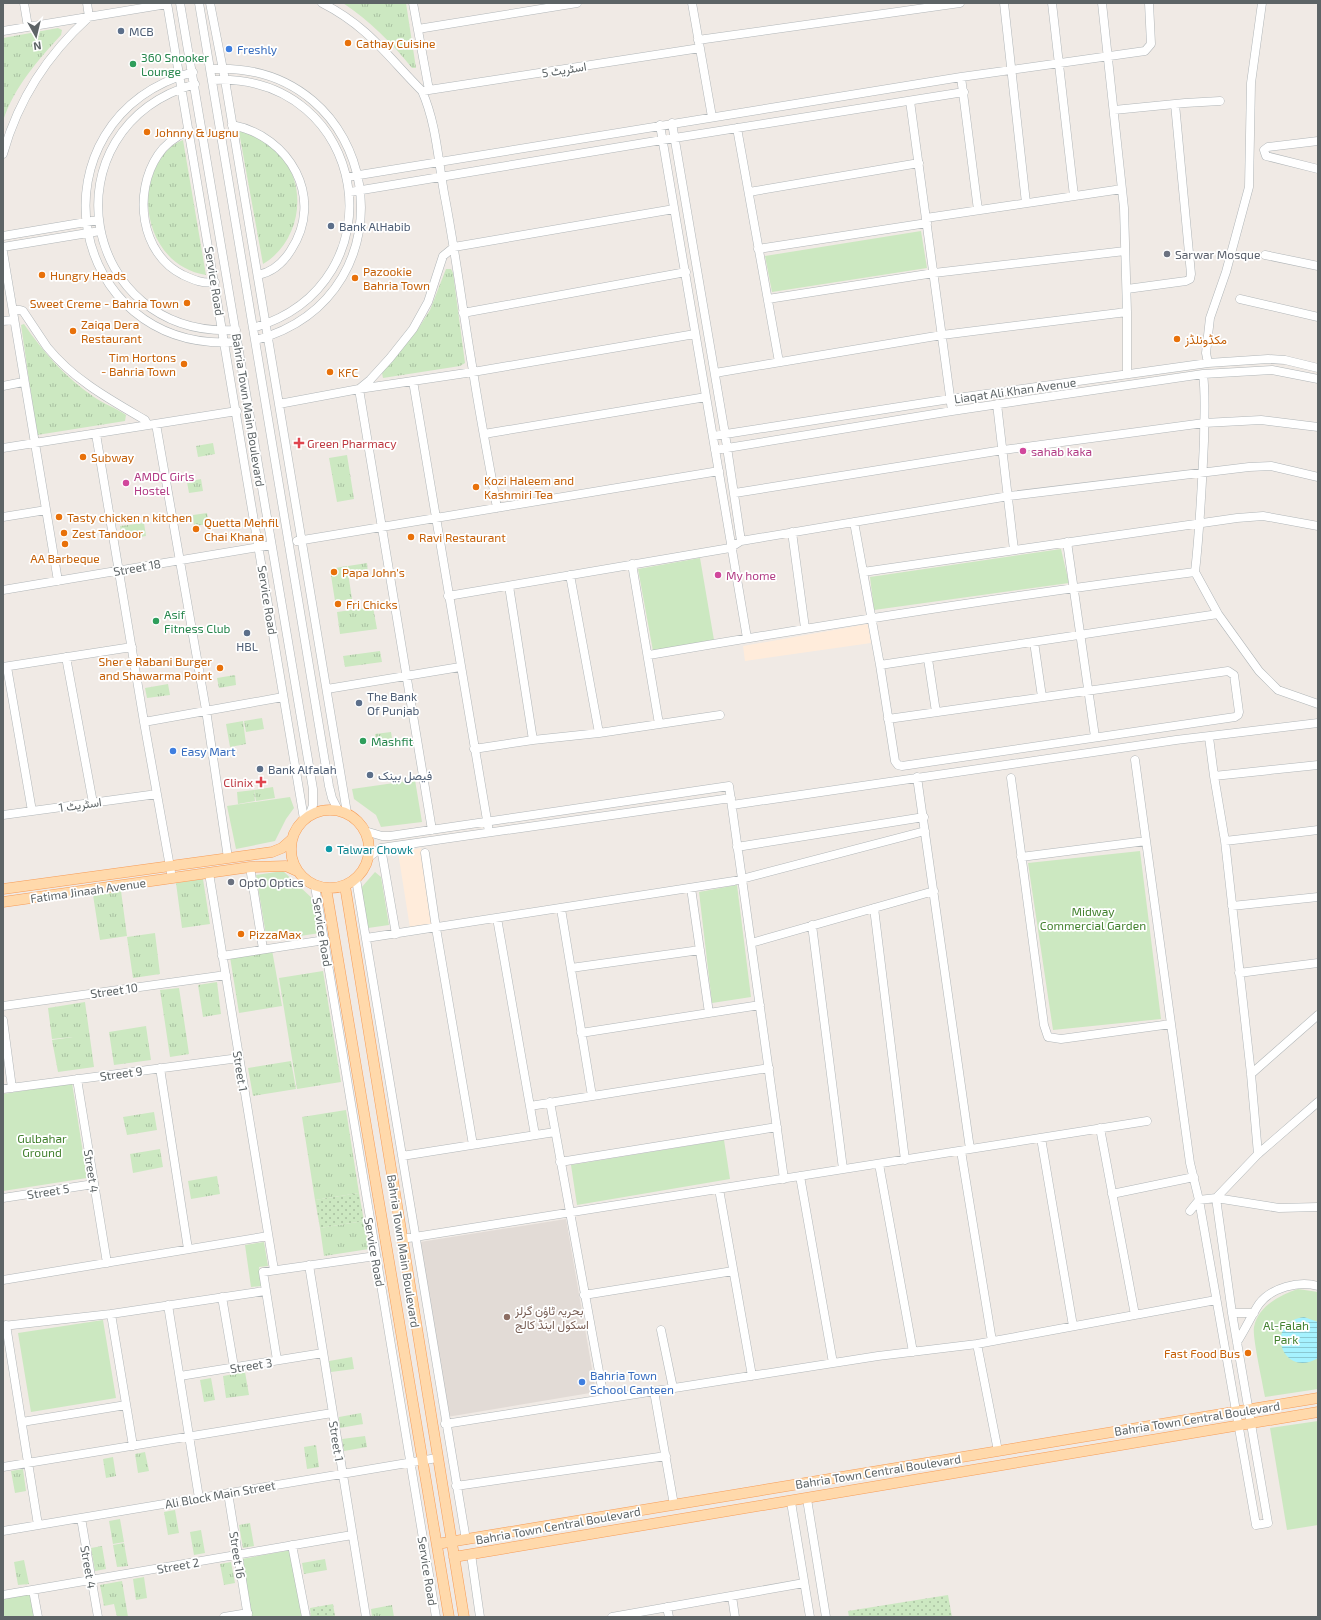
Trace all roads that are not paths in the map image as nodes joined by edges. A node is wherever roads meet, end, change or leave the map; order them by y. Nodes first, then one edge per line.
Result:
1 (24, 3) edge
2 (86, 3) edge
3 (180, 3) edge
4 (199, 3) edge
5 (210, 3) edge
6 (322, 3) edge
7 (413, 3) edge
8 (577, 3) edge
9 (692, 3) edge
10 (960, 3) edge
11 (1004, 3) edge
12 (1052, 3) edge
13 (1102, 3) edge
14 (1149, 3) edge
15 (1262, 3) edge
16 (167, 4) edge
17 (89, 17) junction
18 (28, 27) junction
19 (418, 29) junction
20 (3, 31) edge
21 (698, 40) junction
22 (700, 48) junction
23 (1108, 56) junction
24 (1058, 64) junction
25 (223, 68) junction
26 (210, 69) junction
27 (1012, 70) junction
28 (193, 72) junction
29 (180, 76) junction
30 (961, 77) junction
31 (212, 80) junction
32 (225, 80) junction
33 (195, 84) junction
34 (182, 88) junction
35 (426, 91) junction
36 (964, 92) junction
37 (910, 100) junction
38 (1220, 101) dead end
39 (1176, 104) junction
40 (1114, 110) junction
41 (712, 117) junction
42 (672, 123) junction
43 (232, 125) junction
44 (660, 125) junction
45 (737, 128) junction
46 (189, 130) junction
47 (675, 138) junction
48 (662, 140) junction
49 (1318, 141) edge
50 (3, 154) edge
51 (438, 162) junction
52 (919, 162) junction
53 (1318, 169) edge
54 (358, 175) junction
55 (347, 177) junction
56 (440, 177) junction
57 (1122, 189) junction
58 (361, 190) junction
59 (350, 192) junction
60 (749, 192) junction
61 (1074, 196) junction
62 (1026, 203) junction
63 (674, 210) junction
64 (978, 210) junction
65 (98, 220) junction
66 (926, 221) junction
67 (86, 222) junction
68 (100, 231) junction
69 (88, 233) junction
70 (3, 236) edge
71 (3, 247) edge
72 (454, 247) junction
73 (758, 249) junction
74 (1125, 251) junction
75 (3, 252) edge
76 (1265, 255) dead end
77 (1318, 266) edge
78 (686, 272) junction
79 (934, 273) junction
80 (258, 275) junction
81 (215, 282) junction
82 (1127, 289) junction
83 (768, 299) junction
84 (1240, 299) dead end
85 (13, 310) junction
86 (1127, 312) junction
87 (463, 313) junction
88 (1318, 317) edge
89 (14, 320) junction
90 (3, 322) edge
91 (266, 324) junction
92 (253, 328) junction
93 (236, 330) junction
94 (223, 331) junction
95 (696, 334) junction
96 (942, 336) junction
97 (268, 337) junction
98 (256, 340) junction
99 (237, 342) junction
100 (225, 343) junction
101 (779, 362) junction
102 (1208, 363) junction
103 (1318, 368) edge
104 (473, 372) junction
105 (715, 373) junction
106 (1127, 374) junction
107 (1203, 374) junction
108 (1094, 378) junction
109 (1318, 379) edge
110 (413, 381) junction
111 (23, 382) junction
112 (3, 386) edge
113 (359, 389) junction
114 (1096, 390) junction
115 (706, 397) junction
116 (950, 398) junction
117 (279, 404) junction
118 (997, 404) junction
119 (237, 411) junction
120 (952, 411) junction
121 (1204, 423) junction
122 (152, 425) junction
123 (1318, 427) edge
124 (96, 434) junction
125 (484, 434) junction
126 (725, 434) junction
127 (713, 436) junction
128 (35, 443) junction
129 (726, 447) junction
130 (3, 448) edge
131 (715, 450) junction
132 (1003, 450) junction
133 (719, 472) junction
134 (1203, 472) junction
135 (1318, 477) edge
136 (735, 494) junction
137 (1009, 496) junction
138 (497, 508) junction
139 (46, 510) junction
140 (3, 516) edge
141 (435, 518) junction
142 (854, 522) junction
143 (1200, 522) junction
144 (1318, 526) edge
145 (382, 527) junction
146 (792, 532) junction
147 (302, 540) junction
148 (741, 541) junction
149 (289, 542) junction
150 (1066, 542) junction
151 (271, 545) junction
152 (259, 547) junction
153 (730, 548) junction
154 (1014, 550) junction
155 (179, 560) junction
156 (632, 564) junction
157 (119, 570) junction
158 (863, 572) junction
159 (1194, 572) junction
160 (570, 575) junction
161 (58, 581) junction
162 (509, 586) junction
163 (1073, 587) junction
164 (3, 590) edge
165 (448, 596) junction
166 (1218, 614) junction
167 (871, 618) junction
168 (805, 628) junction
169 (1080, 634) junction
170 (747, 638) junction
171 (1034, 642) junction
172 (132, 646) junction
173 (649, 655) junction
174 (66, 657) junction
175 (928, 659) junction
176 (880, 665) junction
177 (5, 667) edge
178 (460, 667) junction
179 (406, 676) junction
180 (327, 689) junction
181 (1088, 690) junction
182 (283, 697) junction
183 (1042, 697) junction
184 (1318, 704) edge
185 (206, 710) junction
186 (936, 712) junction
187 (720, 714) dead end
188 (888, 719) junction
189 (144, 722) junction
190 (1318, 723) edge
191 (659, 724) junction
192 (599, 733) junction
193 (1095, 737) junction
194 (1209, 737) junction
195 (533, 740) junction
196 (474, 749) junction
197 (1135, 760) dead end
198 (1318, 765) edge
199 (1214, 776) junction
200 (917, 777) junction
201 (1011, 778) dead end
202 (157, 794) junction
203 (93, 802) junction
204 (731, 802) junction
205 (32, 811) junction
206 (343, 812) junction
207 (3, 815) edge
208 (306, 817) junction
209 (924, 817) junction
210 (486, 822) junction
211 (432, 830) junction
212 (1318, 830) edge
213 (366, 831) junction
214 (925, 831) junction
215 (488, 832) junction
216 (291, 840) junction
217 (1146, 841) junction
218 (1225, 841) junction
219 (737, 847) junction
220 (381, 848) junction
221 (425, 853) dead end
222 (1021, 856) junction
223 (369, 857) junction
224 (228, 858) junction
225 (170, 867) junction
226 (250, 867) junction
227 (297, 871) junction
228 (209, 873) junction
229 (172, 878) junction
230 (356, 879) junction
231 (742, 879) junction
232 (315, 886) junction
233 (345, 886) junction
234 (326, 888) junction
235 (691, 888) junction
236 (3, 889) edge
237 (934, 891) junction
238 (1318, 897) edge
239 (3, 902) edge
240 (1232, 906) junction
241 (874, 908) junction
242 (561, 909) junction
243 (497, 918) junction
244 (812, 926) junction
245 (436, 928) junction
246 (396, 934) junction
247 (366, 938) junction
248 (325, 940) junction
249 (751, 943) junction
250 (264, 949) junction
251 (700, 950) junction
252 (222, 956) junction
253 (1318, 963) edge
254 (571, 968) junction
255 (1239, 973) junction
256 (226, 975) junction
257 (760, 1005) junction
258 (3, 1006) edge
259 (709, 1013) junction
260 (1318, 1015) edge
261 (3, 1020) edge
262 (1171, 1024) junction
263 (581, 1033) junction
264 (239, 1058) junction
265 (160, 1068) junction
266 (769, 1068) junction
267 (1251, 1074) junction
268 (77, 1079) junction
269 (12, 1088) junction
270 (3, 1089) edge
271 (592, 1096) junction
272 (550, 1102) junction
273 (1318, 1102) edge
274 (530, 1106) junction
275 (1147, 1121) dead end
276 (777, 1127) junction
277 (1100, 1128) junction
278 (555, 1132) junction
279 (535, 1135) junction
280 (1041, 1138) junction
281 (473, 1145) junction
282 (970, 1149) junction
283 (961, 1151) junction
284 (1258, 1154) junction
285 (402, 1156) junction
286 (905, 1160) junction
287 (560, 1162) junction
288 (879, 1164) junction
289 (843, 1169) junction
290 (800, 1176) junction
291 (1194, 1177) junction
292 (784, 1179) junction
293 (94, 1184) junction
294 (719, 1189) junction
295 (1112, 1194) junction
296 (3, 1198) edge
297 (1216, 1198) junction
298 (1199, 1200) junction
299 (1318, 1207) edge
300 (1190, 1211) dead end
301 (569, 1214) junction
302 (268, 1236) junction
303 (416, 1237) junction
304 (402, 1240) junction
305 (388, 1247) junction
306 (188, 1249) junction
307 (375, 1252) junction
308 (107, 1263) junction
309 (309, 1265) junction
310 (274, 1270) junction
311 (734, 1271) junction
312 (3, 1280) edge
313 (1318, 1286) edge
314 (265, 1291) junction
315 (584, 1294) junction
316 (222, 1297) junction
317 (1216, 1300) junction
318 (168, 1305) junction
319 (1232, 1313) junction
320 (1254, 1313) junction
321 (110, 1314) junction
322 (1135, 1315) junction
323 (5, 1326) edge
324 (1073, 1326) junction
325 (661, 1330) dead end
326 (992, 1341) junction
327 (1237, 1342) junction
328 (977, 1344) junction
329 (913, 1352) junction
330 (323, 1353) junction
331 (277, 1360) junction
332 (833, 1363) junction
333 (234, 1367) junction
334 (180, 1376) junction
335 (752, 1376) junction
336 (673, 1388) junction
337 (654, 1391) junction
338 (1318, 1398) edge
339 (604, 1399) junction
340 (126, 1405) junction
341 (1248, 1409) junction
342 (1236, 1411) junction
343 (1318, 1412) edge
344 (332, 1413) junction
345 (22, 1422) junction
346 (445, 1424) junction
347 (1250, 1424) junction
348 (1238, 1426) junction
349 (189, 1437) junction
350 (133, 1446) junction
351 (998, 1451) junction
352 (666, 1456) junction
353 (437, 1458) junction
354 (423, 1460) junction
355 (411, 1462) junction
356 (29, 1463) junction
357 (3, 1467) edge
358 (342, 1474) junction
359 (456, 1486) junction
360 (228, 1493) junction
361 (199, 1498) junction
362 (807, 1499) junction
363 (791, 1502) junction
364 (674, 1505) junction
365 (80, 1518) junction
366 (38, 1525) junction
367 (434, 1529) junction
368 (3, 1531) edge
369 (352, 1535) junction
370 (466, 1540) junction
371 (451, 1542) junction
372 (437, 1544) junction
373 (292, 1545) junction
374 (515, 1547) junction
375 (238, 1554) junction
376 (470, 1554) junction
377 (454, 1557) junction
378 (92, 1580) junction
379 (804, 1583) junction
380 (33, 1590) junction
381 (3, 1595) edge
382 (732, 1596) junction
383 (668, 1607) junction
384 (248, 1615) edge
385 (38, 1617) edge
386 (98, 1617) edge
387 (224, 1617) edge
388 (306, 1617) edge
389 (366, 1617) edge
390 (436, 1617) edge
391 (449, 1617) edge
392 (464, 1617) edge
393 (480, 1617) edge
394 (612, 1617) edge
395 (669, 1617) edge
396 (735, 1617) edge
397 (810, 1617) edge
398 (826, 1617) edge

1 - 18 street
2 - 17 street
3 - 28 street, Bahria Town Main Boulevard
4 - 26 street, Bahria Town Main Boulevard
5 - 25 street
6 - 35 street
7 - 19 street
8 - 19 street
9 - 21 street
10 - 21 street
11 - 27 street
12 - 24 street
13 - 23 street
14 - 23 street
15 - 102 street
16 - 17 street
16 - 29 street, Service Road
17 - 18 street
17 - 50 street
18 - 20 street
19 - 35 street
21 - 22 street
22 - 35 street, اسٹریٹ 5
22 - 41 street
23 - 24 street
23 - 40 street
24 - 27 street
24 - 61 street
25 - 26 street
25 - 32 street
25 - 54 street
26 - 31 street, Bahria Town Main Boulevard
27 - 30 street
27 - 62 street
28 - 29 street
28 - 33 street, Bahria Town Main Boulevard
29 - 34 street, Service Road
29 - 67 street
30 - 36 street
30 - 41 street
31 - 32 street
31 - 92 street, Bahria Town Main Boulevard
32 - 43 street
32 - 55 street
33 - 34 street
33 - 93 street, Bahria Town Main Boulevard
34 - 46 street, Service Road
34 - 65 street
35 - 51 street
36 - 37 street
36 - 64 street
37 - 45 street
37 - 52 street
38 - 39 street
39 - 40 street
39 - 82 street
40 - 57 street
41 - 42 street
42 - 44 street
42 - 47 street
43 - 80 street
43 - 80 street
44 - 48 street
44 - 51 street
45 - 47 street
45 - 60 street
46 - 81 street, Service Road
46 - 81 street
47 - 48 street
47 - 105 street
48 - 56 street
48 - 63 street
49 - 53 street
51 - 54 street
51 - 56 street
52 - 60 street
52 - 66 street
54 - 55 street
54 - 58 street
55 - 59 street
56 - 58 street
56 - 72 street
57 - 61 street
57 - 74 street
58 - 59 street
58 - 97 street
59 - 91 street
60 - 73 street
61 - 62 street
62 - 64 street
63 - 72 street
63 - 78 street
64 - 66 street
65 - 67 street
65 - 68 street
66 - 73 street
66 - 79 street
67 - 69 street
67 - 70 street
68 - 69 street
68 - 94 street
69 - 71 street
69 - 100 street
72 - 87 street
72 - 113 street
73 - 83 street
74 - 79 street
74 - 82 street
75 - 85 street
76 - 77 street
78 - 87 street
78 - 95 street
79 - 83 street
79 - 96 street
80 - 91 street
81 - 94 street, Service Road
82 - 86 street
83 - 101 street
84 - 88 street
85 - 89 street
85 - 122 street
86 - 96 street
86 - 106 street
87 - 104 street
89 - 90 street
89 - 111 street
91 - 92 street
91 - 97 street
92 - 98 street, Bahria Town Main Boulevard
93 - 94 street
93 - 99 street, Bahria Town Main Boulevard
94 - 100 street, Service Road
95 - 104 street
95 - 115 street
96 - 101 street
96 - 116 street
97 - 98 street
97 - 117 street
98 - 149 street, Bahria Town Main Boulevard
99 - 100 street
99 - 151 street, Bahria Town Main Boulevard
100 - 119 street, Service Road
101 - 105 street
102 - 103 street, Liaqat Ali Khan Avenue
102 - 106 street, Liaqat Ali Khan Avenue
104 - 110 street
104 - 125 street
105 - 126 street
106 - 108 street, Liaqat Ali Khan Avenue
107 - 109 street, Liaqat Ali Khan Avenue
107 - 114 street, Liaqat Ali Khan Avenue
107 - 121 street
108 - 114 street
108 - 116 street, Liaqat Ali Khan Avenue
110 - 113 street
110 - 141 street
111 - 112 street
111 - 128 street
113 - 117 street
113 - 145 street
114 - 118 street, Liaqat Ali Khan Avenue
115 - 125 street
115 - 127 street
116 - 120 street
116 - 126 street, Liaqat Ali Khan Avenue
117 - 147 street
118 - 120 street, Liaqat Ali Khan Avenue
118 - 132 street
119 - 122 street
119 - 152 street, Service Road
120 - 129 street, Liaqat Ali Khan Avenue
121 - 123 street
121 - 132 street
121 - 134 street
122 - 124 street
122 - 155 street
124 - 128 street
124 - 157 street
125 - 138 street
126 - 127 street, Liaqat Ali Khan Avenue
126 - 129 street
127 - 131 street
128 - 130 street
128 - 139 street
129 - 131 street, Liaqat Ali Khan Avenue
129 - 136 street
131 - 133 street
132 - 136 street
132 - 137 street
133 - 138 street
133 - 153 street
134 - 135 street
134 - 137 street
134 - 143 street
136 - 148 street
137 - 142 street
137 - 154 street
138 - 141 street
139 - 140 street
139 - 161 street
141 - 145 street
141 - 165 street
142 - 146 street
142 - 158 street
143 - 144 street
143 - 150 street
143 - 159 street
145 - 147 street
145 - 179 street
146 - 148 street
146 - 168 street
147 - 149 street
147 - 180 street
148 - 153 street
149 - 206 street, Bahria Town Main Boulevard
150 - 154 street
150 - 163 street
151 - 152 street, Street 18
151 - 208 street, Bahria Town Main Boulevard
152 - 155 street, Street 18
152 - 182 street, Service Road
153 - 156 street
153 - 170 street
154 - 158 street
155 - 157 street, Street 18
155 - 185 street
156 - 160 street
156 - 173 street
157 - 161 street, Street 18
157 - 172 street
158 - 167 street
159 - 163 street
159 - 166 street
160 - 162 street
160 - 192 street
161 - 164 street, Street 18
162 - 165 street
162 - 195 street
163 - 167 street
163 - 169 street
165 - 178 street
166 - 169 street
166 - 184 street
167 - 168 street
167 - 176 street
168 - 170 street
169 - 171 street
169 - 181 street
170 - 173 street
171 - 175 street
171 - 183 street
172 - 174 street
172 - 189 street
173 - 191 street
174 - 177 street
174 - 203 street
175 - 176 street
175 - 186 street
176 - 188 street
177 - 205 street
178 - 179 street
178 - 196 street
179 - 180 street
179 - 211 street
180 - 206 street
181 - 183 street
181 - 193 street
181 - 193 street
182 - 185 street
182 - 208 street, Service Road
183 - 186 street
185 - 189 street
185 - 224 street
186 - 188 street
187 - 191 street
188 - 193 street
189 - 202 street
190 - 194 street
191 - 192 street
192 - 195 street
194 - 199 street
194 - 200 street
195 - 196 street
196 - 210 street
197 - 217 street
198 - 199 street
199 - 218 street
200 - 204 street
200 - 209 street
201 - 222 street
202 - 203 street, اسٹریٹ 1
202 - 225 street
203 - 205 street, اسٹریٹ 1
204 - 210 street
204 - 215 street
204 - 219 street
205 - 207 street, اسٹریٹ 1
206 - 208 main road
206 - 213 main road
208 - 216 main road
209 - 214 street
209 - 219 street
210 - 211 street
210 - 215 street
211 - 213 street
212 - 218 street
213 - 223 main road
214 - 231 street
214 - 237 street
215 - 220 street
216 - 224 main road, Fatima Jinaah Avenue
216 - 227 main road
217 - 222 street
217 - 262 street
218 - 240 street
219 - 231 street
220 - 223 street
220 - 246 street
221 - 245 street
222 - 262 street
223 - 230 main road
224 - 225 main road, Fatima Jinaah Avenue
225 - 229 street
225 - 236 main road, Fatima Jinaah Avenue
226 - 227 main road, Fatima Jinaah Avenue
226 - 228 main road, Fatima Jinaah Avenue
226 - 250 street
227 - 232 main road
228 - 229 main road, Fatima Jinaah Avenue
228 - 252 street, Street 1
229 - 239 main road, Fatima Jinaah Avenue
230 - 233 main road
230 - 247 street
231 - 235 street
231 - 249 street
232 - 234 main road
232 - 248 street, Service Road
233 - 234 main road
233 - 304 main road, Bahria Town Main Boulevard
234 - 305 main road, Bahria Town Main Boulevard
235 - 242 street
235 - 251 street
237 - 241 street
237 - 282 street
238 - 240 street
240 - 255 street
241 - 244 street
241 - 286 street
242 - 243 street
242 - 254 street
243 - 245 street
243 - 274 street
244 - 249 street
244 - 289 street
245 - 246 street
245 - 281 street
246 - 247 street
247 - 285 street
248 - 250 street
248 - 307 street, Service Road
249 - 257 street
250 - 252 street
251 - 254 street
251 - 259 street
252 - 256 street, Street 1
253 - 255 street
254 - 263 street
255 - 267 street
256 - 258 street, Street 10
256 - 264 street, Street 1
257 - 259 street
257 - 266 street
259 - 263 street
260 - 267 street
261 - 269 street
262 - 291 street
263 - 271 street
264 - 265 street, Street 9
264 - 302 street, Street 1
265 - 268 street, Street 9
265 - 306 street
266 - 271 street
266 - 276 street
267 - 284 street
268 - 269 street, Street 9
268 - 293 street, Street 4
269 - 270 street, Street 9
271 - 272 street
272 - 274 street
272 - 278 street
273 - 284 street
274 - 279 street
275 - 277 street
276 - 287 street
276 - 292 street
277 - 280 street
277 - 295 street
278 - 279 street
278 - 287 street
279 - 281 street
280 - 282 street
280 - 324 street
281 - 285 street
282 - 283 street
283 - 286 street
283 - 326 street
284 - 297 street
285 - 303 street
286 - 288 street
287 - 301 street
288 - 289 street
288 - 329 street
289 - 290 street
290 - 292 street
290 - 332 street
291 - 295 street
291 - 298 street
292 - 294 street
293 - 296 street, Street 5
293 - 308 street, Street 4
294 - 301 street
294 - 311 street
295 - 322 street
297 - 298 street
297 - 299 street
297 - 319 street
298 - 300 street
298 - 317 street
301 - 303 street
301 - 315 street
302 - 306 street
302 - 310 street, Street 1
303 - 304 street
303 - 346 street
304 - 353 main road, Bahria Town Main Boulevard
305 - 307 street
305 - 354 main road, Bahria Town Main Boulevard
306 - 308 street
307 - 309 street
307 - 355 street, Service Road
308 - 312 street
309 - 310 street
309 - 330 street, Street 1
310 - 314 street
311 - 315 street
311 - 335 street
313 - 320 street
314 - 316 street
314 - 331 street
315 - 339 street
316 - 318 street
316 - 333 street
317 - 322 street
317 - 342 street
318 - 321 street
318 - 334 street
319 - 320 street
319 - 327 street
320 - 327 street
321 - 323 street
321 - 340 street
322 - 324 street
323 - 345 street
324 - 326 street
325 - 336 street
326 - 328 street
327 - 341 street
328 - 329 street
328 - 351 street
329 - 332 street
330 - 331 street, Street 3
330 - 344 street, Street 1
331 - 333 street, Street 3
332 - 335 street
333 - 334 street, Street 3
334 - 349 street
335 - 336 street
336 - 337 street
337 - 339 street
337 - 352 street
338 - 341 main road, Bahria Town Central Boulevard
339 - 346 street
340 - 345 street
340 - 350 street
341 - 342 main road, Bahria Town Central Boulevard
341 - 347 street
342 - 348 street
342 - 351 main road, Bahria Town Central Boulevard
343 - 347 main road, Bahria Town Central Boulevard
344 - 349 street
344 - 358 street, Street 1
345 - 356 street
346 - 359 street
347 - 348 main road, Bahria Town Central Boulevard
347 - 348 street
348 - 362 main road, Bahria Town Central Boulevard
349 - 350 street
349 - 361 street
350 - 356 street
351 - 364 main road, Bahria Town Central Boulevard
352 - 359 street
352 - 364 street
353 - 354 street, Ali Block Main Street
353 - 371 main road, Bahria Town Main Boulevard
354 - 355 street, Ali Block Main Street
354 - 367 main road, Bahria Town Main Boulevard
355 - 358 street, Ali Block Main Street
355 - 390 street, Service Road
356 - 357 street
356 - 366 street
358 - 360 street, Ali Block Main Street
358 - 369 street, Street 1
359 - 370 street
360 - 361 street, Ali Block Main Street
360 - 375 street, Street 16
361 - 365 street, Ali Block Main Street
362 - 363 main road, Bahria Town Central Boulevard
362 - 398 street
363 - 374 main road, Bahria Town Central Boulevard
363 - 379 street
364 - 370 main road, Bahria Town Central Boulevard
365 - 366 street, Ali Block Main Street
365 - 378 street, Street 4
366 - 368 street, Ali Block Main Street
367 - 371 main road
367 - 372 main road, Bahria Town Main Boulevard
369 - 373 street, Street 2
369 - 389 street, Street 1
370 - 371 main road, Bahria Town Central Boulevard
371 - 372 main road, Bahria Town Central Boulevard
371 - 374 main road
371 - 377 main road, Bahria Town Main Boulevard
372 - 391 main road, Bahria Town Main Boulevard
373 - 375 street, Street 2
373 - 388 street
374 - 376 main road, Bahria Town Central Boulevard
375 - 378 street, Street 2
375 - 384 street, Street 16
376 - 377 main road, Bahria Town Central Boulevard
376 - 393 street
377 - 392 main road, Bahria Town Main Boulevard
378 - 380 street, Street 2
378 - 386 street, Street 4
379 - 382 street
379 - 397 street
380 - 381 street, Street 2
380 - 385 street
382 - 383 street
382 - 396 street
383 - 394 street
383 - 395 street
384 - 387 street

